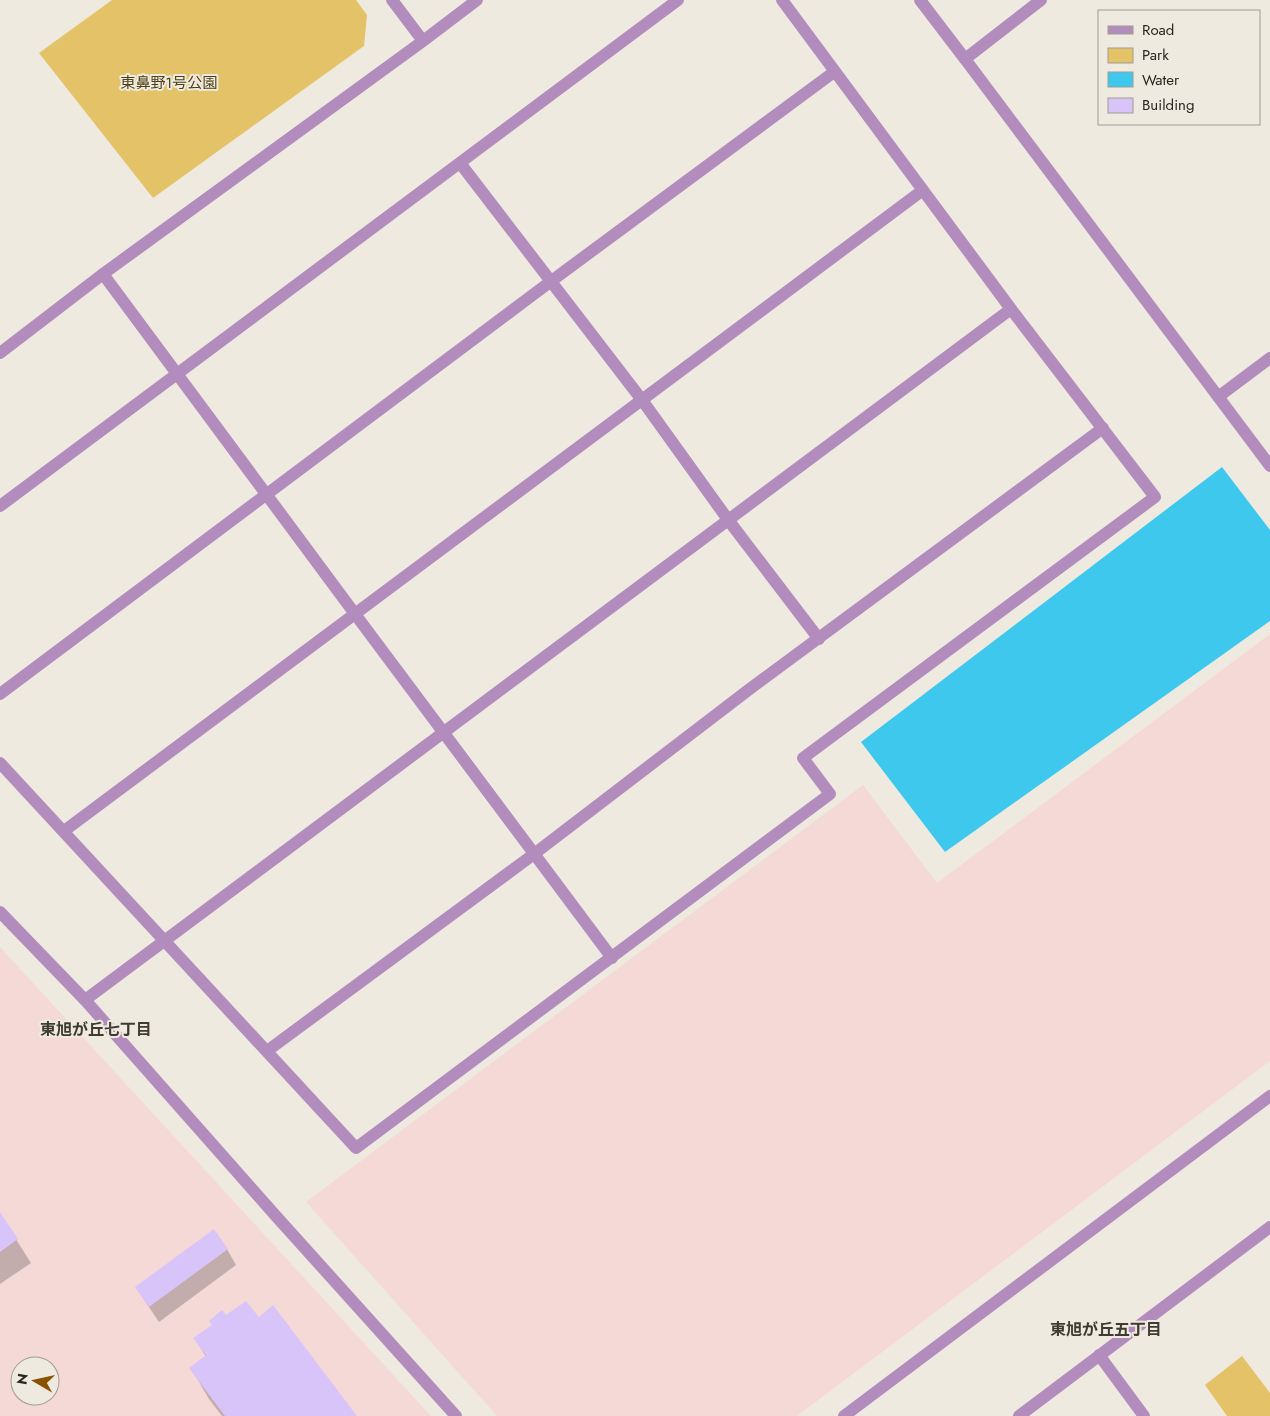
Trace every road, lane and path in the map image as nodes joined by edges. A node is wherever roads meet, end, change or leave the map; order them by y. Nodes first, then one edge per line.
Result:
1 (392, 0) edge
2 (477, 0) edge
3 (678, 0) edge
4 (783, 0) edge
5 (920, 0) edge
6 (1041, 0) edge
7 (423, 41) junction
8 (965, 60) junction
9 (834, 72) junction
10 (460, 163) junction
11 (923, 190) junction
12 (103, 274) junction
13 (550, 282) junction
14 (1011, 309) junction
15 (0, 353) edge
16 (1270, 358) edge
17 (178, 373) junction
18 (1218, 397) junction
19 (642, 400) junction
20 (1103, 428) junction
21 (1270, 466) edge
22 (266, 494) junction
23 (0, 506) edge
24 (729, 521) junction
25 (355, 614) junction
26 (818, 639) junction
27 (0, 694) edge
28 (443, 733) junction
29 (0, 763) edge
30 (64, 831) junction
31 (534, 854) junction
32 (0, 912) edge
33 (166, 940) junction
34 (612, 958) junction
35 (85, 1000) junction
36 (267, 1051) junction
37 (1268, 1100) edge
38 (1270, 1227) edge
39 (1099, 1355) junction
40 (456, 1416) edge
41 (844, 1416) edge
42 (1019, 1416) edge
43 (1144, 1416) edge

1 - 7 street
2 - 7 street
3 - 10 street
4 - 9 street
5 - 8 street
6 - 8 street
7 - 12 street
8 - 18 street
9 - 11 street
9 - 13 street
10 - 13 street
10 - 17 street
11 - 14 street
11 - 19 street
12 - 15 street
12 - 17 street
13 - 19 street
13 - 22 street
14 - 20 street
14 - 24 street
16 - 18 street
17 - 22 street
17 - 23 street
18 - 21 street
19 - 24 street
19 - 25 street
20 - 26 street
20 - 34 street
22 - 25 street
22 - 27 street
24 - 26 street
24 - 28 street
25 - 28 street
25 - 30 street
26 - 31 street
28 - 31 street
28 - 33 street
29 - 30 street
30 - 33 street
31 - 34 street
31 - 36 street
32 - 35 street
33 - 35 street
33 - 36 street
34 - 36 street
35 - 40 street
37 - 41 street
38 - 39 street
39 - 42 street
39 - 43 street

